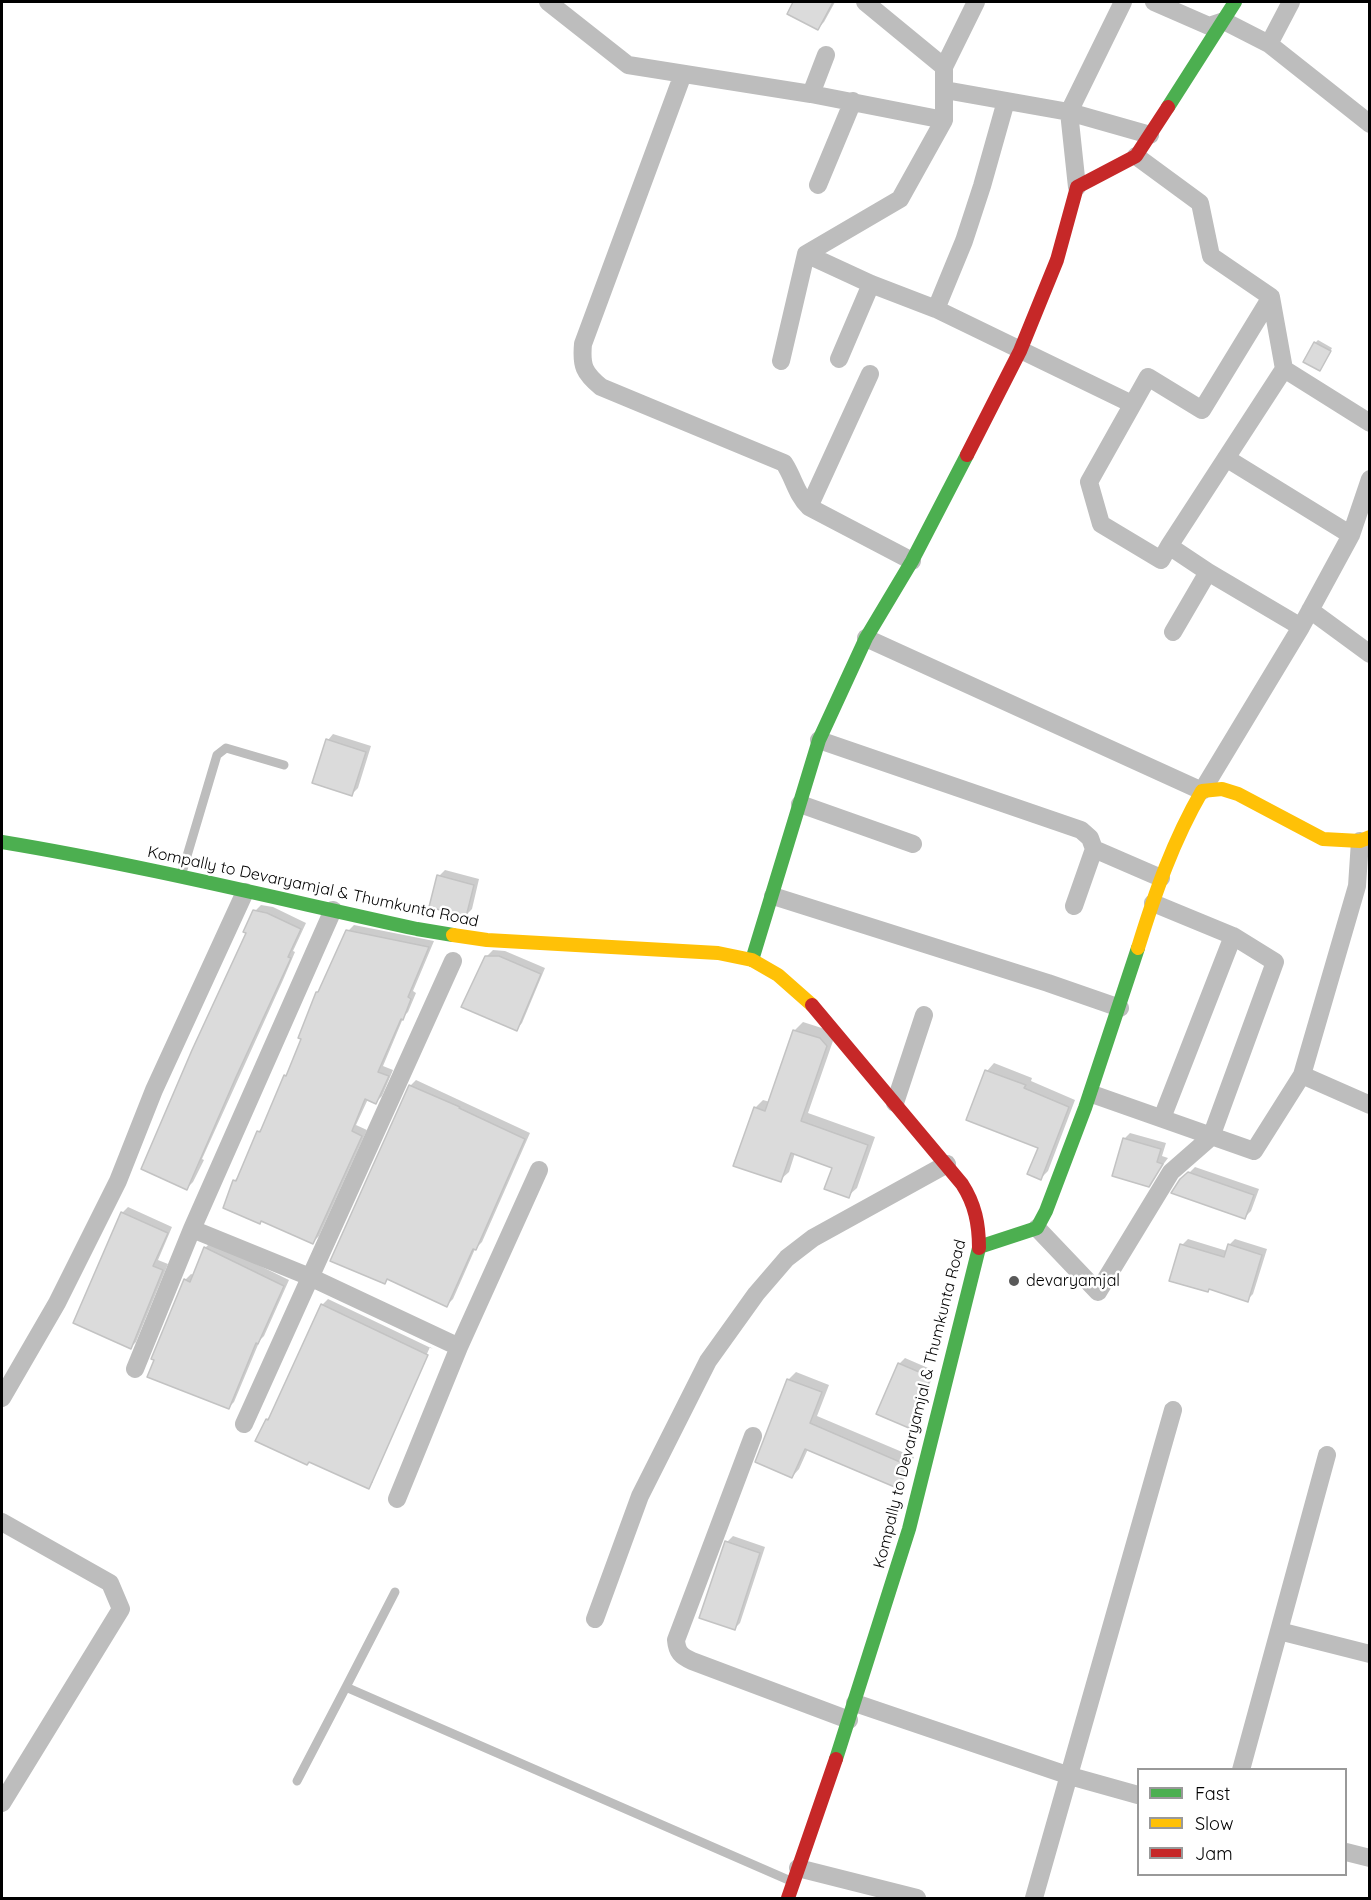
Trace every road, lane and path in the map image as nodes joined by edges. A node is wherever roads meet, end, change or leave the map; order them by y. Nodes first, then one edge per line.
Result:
1 (548, 2) edge
2 (864, 2) edge
3 (976, 2) edge
4 (1123, 2) edge
5 (1154, 2) edge
6 (1235, 2) edge
7 (1291, 2) edge
8 (1224, 21) junction
9 (1269, 44) junction
10 (826, 56) dead end
11 (944, 67) junction
12 (683, 74) junction
13 (945, 90) junction
14 (811, 94) junction
15 (853, 101) junction
16 (1006, 101) junction
17 (1069, 112) junction
18 (944, 120) junction
19 (1370, 124) edge
20 (1150, 135) junction
21 (1136, 156) junction
22 (818, 185) dead end
23 (1077, 187) junction
24 (806, 254) junction
25 (871, 284) junction
26 (1271, 297) junction
27 (936, 309) junction
28 (1020, 351) junction
29 (839, 359) dead end
30 (781, 361) dead end
31 (1284, 369) junction
32 (870, 374) dead end
33 (1132, 404) junction
34 (1370, 423) edge
35 (1226, 458) junction
36 (1370, 478) edge
37 (809, 507) junction
38 (1351, 535) junction
39 (1169, 546) junction
40 (912, 561) junction
41 (1208, 573) junction
42 (1310, 610) junction
43 (1301, 627) junction
44 (1173, 632) dead end
45 (866, 638) junction
46 (1370, 654) edge
47 (819, 740) junction
48 (284, 765) dead end
49 (1202, 791) junction
50 (800, 804) junction
51 (1365, 839) edge
52 (2, 842) edge
53 (913, 844) dead end
54 (1094, 849) junction
55 (180, 878) junction
56 (1161, 878) junction
57 (245, 892) junction
58 (773, 896) junction
59 (1153, 903) junction
60 (1074, 906) dead end
61 (333, 910) junction
62 (1233, 936) junction
63 (752, 960) junction
64 (453, 962) dead end
65 (1120, 1008) junction
66 (924, 1015) dead end
67 (1302, 1075) junction
68 (1092, 1094) junction
69 (895, 1103) junction
70 (1370, 1105) edge
71 (1162, 1118) junction
72 (1211, 1137) junction
73 (947, 1164) junction
74 (539, 1170) dead end
75 (1037, 1228) junction
76 (192, 1229) junction
77 (979, 1247) junction
78 (310, 1277) junction
79 (459, 1347) junction
80 (135, 1369) dead end
81 (2, 1398) edge
82 (1173, 1410) dead end
83 (244, 1424) dead end
84 (753, 1436) dead end
85 (1327, 1455) dead end
86 (397, 1499) dead end
87 (2, 1522) edge
88 (395, 1592) dead end
89 (595, 1619) dead end
90 (1278, 1631) junction
91 (1370, 1654) edge
92 (346, 1687) junction
93 (852, 1712) junction
94 (1242, 1768) edge
95 (1070, 1776) junction
96 (297, 1781) dead end
97 (1137, 1795) edge
98 (2, 1803) edge
99 (1347, 1852) edge
100 (1370, 1858) edge
101 (796, 1875) junction
102 (788, 1899) edge
103 (917, 1899) edge
104 (1034, 1899) edge

1 - 12 street
2 - 11 street
3 - 11 street
4 - 17 street
5 - 8 street
6 - 8 street
7 - 9 street
8 - 9 street
8 - 20 street
9 - 19 street
10 - 14 street
11 - 13 street
12 - 14 street
12 - 37 street
13 - 16 street
13 - 18 street
14 - 15 street
15 - 18 street
15 - 22 street
16 - 17 street
16 - 27 street
17 - 20 street
17 - 23 street
18 - 24 street
20 - 21 street
21 - 23 street
21 - 26 street
23 - 28 street
24 - 25 street
24 - 30 street
25 - 27 street
25 - 29 street
26 - 31 street
26 - 33 street
27 - 28 street
28 - 33 street
28 - 40 street
31 - 34 street
31 - 35 street
32 - 37 street
33 - 39 street
35 - 38 street
35 - 39 street
36 - 38 street
37 - 40 street
38 - 42 street
39 - 41 street
40 - 45 street
41 - 43 street
41 - 44 street
42 - 43 street
42 - 46 street
43 - 49 street
45 - 47 street
45 - 49 street
47 - 50 street
47 - 54 street
48 - 55 lane
49 - 51 street
49 - 56 street
50 - 53 street
50 - 58 street
51 - 67 street
52 - 55 street, Kompally to Devaryamjal & Thumkunta Road
54 - 56 street
54 - 60 street
55 - 57 street, Kompally to Devaryamjal & Thumkunta Road
56 - 59 street
57 - 61 street, Kompally to Devaryamjal & Thumkunta Road
57 - 81 street
58 - 63 street
58 - 65 street
59 - 62 street
59 - 65 street
61 - 63 street, Kompally to Devaryamjal & Thumkunta Road
61 - 76 street
62 - 71 street
62 - 72 street
63 - 69 street, Kompally to Devaryamjal & Thumkunta Road
64 - 78 street
65 - 68 street
66 - 69 street
67 - 70 street
67 - 72 street
68 - 71 street
68 - 75 street
69 - 73 street, Kompally to Devaryamjal & Thumkunta Road
71 - 72 street
72 - 75 street
73 - 77 street, Kompally to Devaryamjal & Thumkunta Road
73 - 89 street
74 - 79 street
75 - 77 street
76 - 78 street
76 - 80 street
77 - 93 street, Kompally to Devaryamjal & Thumkunta Road
78 - 79 street
78 - 83 street
79 - 86 street
82 - 95 street
84 - 93 street
85 - 90 street
87 - 98 street
88 - 92 lane
90 - 91 street
90 - 94 street
92 - 96 lane
92 - 101 lane
93 - 95 street
93 - 101 street, Kompally to Devaryamjal & Thumkunta Road
95 - 97 street
95 - 104 street
99 - 100 street
101 - 102 street, Kompally to Devaryamjal & Thumkunta Road
101 - 103 street

